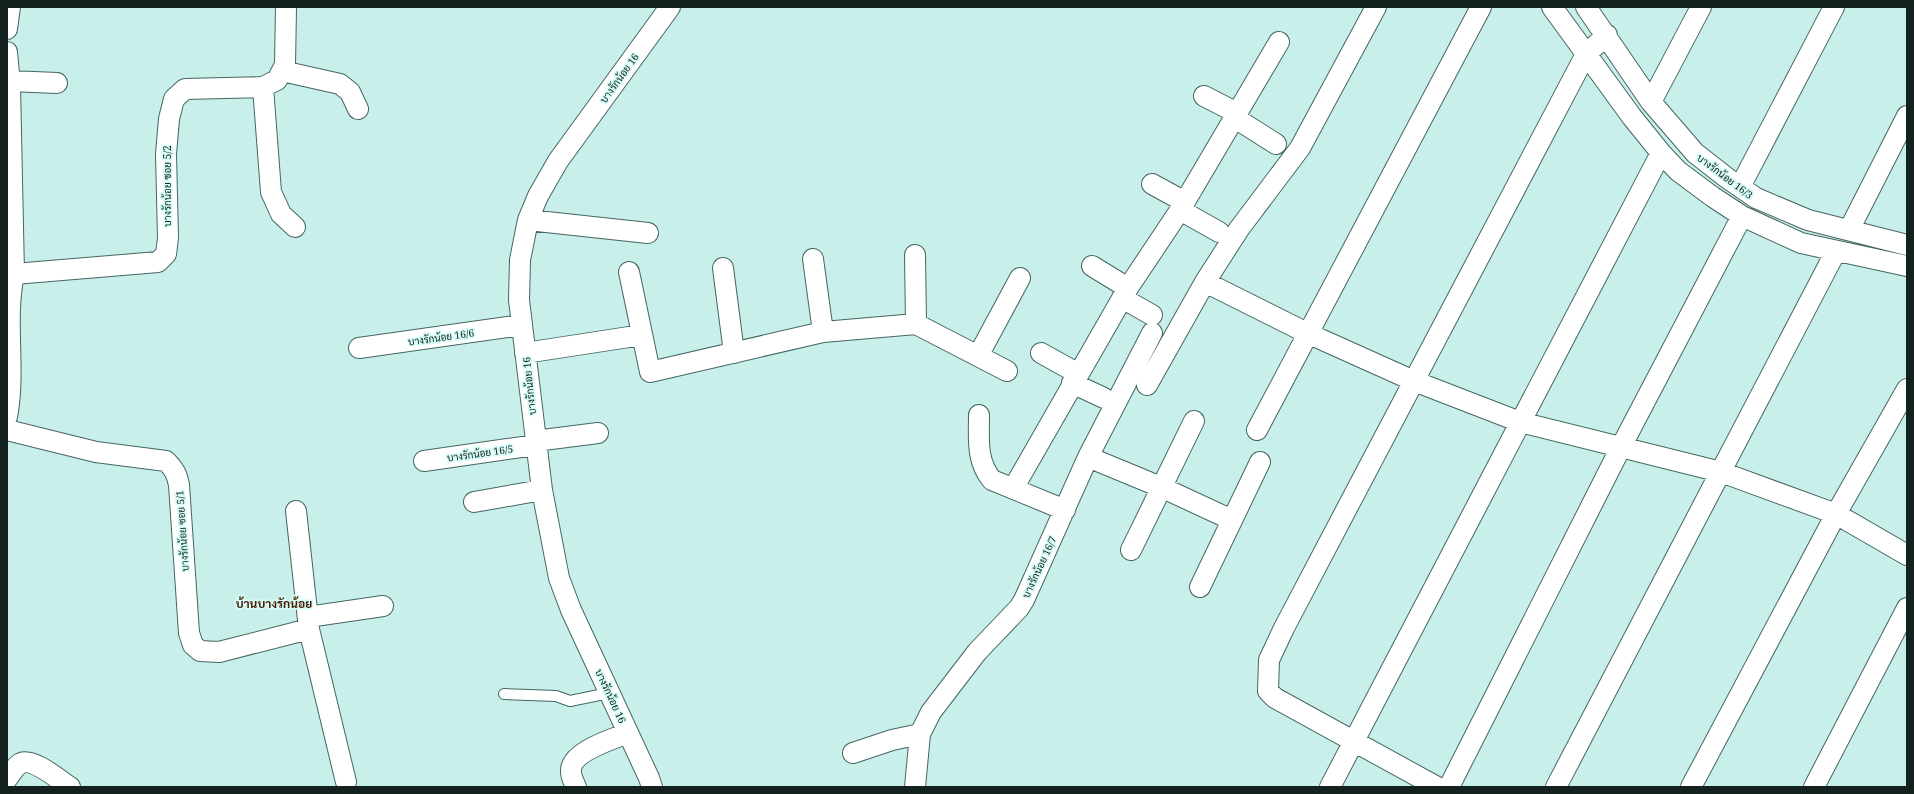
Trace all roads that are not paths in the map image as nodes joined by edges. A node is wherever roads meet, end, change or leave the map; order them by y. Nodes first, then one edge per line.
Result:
1 (10, 7) edge
2 (286, 7) edge
3 (670, 7) edge
4 (1376, 7) edge
5 (1481, 7) edge
6 (1552, 7) edge
7 (1586, 7) edge
8 (1701, 7) edge
9 (1834, 7) edge
10 (7, 29) edge
11 (1607, 35) junction
12 (1279, 42) dead end
13 (7, 52) edge
14 (1586, 54) junction
15 (282, 71) junction
16 (10, 81) junction
17 (57, 83) dead end
18 (263, 87) junction
19 (1204, 96) dead end
20 (1651, 102) junction
21 (358, 109) dead end
22 (1236, 116) junction
23 (1907, 116) edge
24 (1276, 144) dead end
25 (1661, 153) junction
26 (1152, 184) dead end
27 (1740, 187) junction
28 (1183, 206) junction
29 (1742, 216) junction
30 (528, 220) junction
31 (295, 227) dead end
32 (1849, 230) junction
33 (1220, 232) dead end
34 (648, 233) dead end
35 (1907, 245) edge
36 (1836, 251) junction
37 (914, 255) dead end
38 (813, 259) dead end
39 (1092, 266) dead end
40 (1907, 266) edge
41 (723, 268) dead end
42 (629, 272) dead end
43 (14, 274) junction
44 (1020, 278) dead end
45 (1205, 282) junction
46 (1125, 293) junction
47 (916, 324) junction
48 (522, 325) junction
49 (823, 332) junction
50 (1307, 333) junction
51 (642, 335) junction
52 (359, 348) dead end
53 (526, 353) junction
54 (734, 353) junction
55 (1041, 353) dead end
56 (978, 356) junction
57 (1007, 371) dead end
58 (1075, 378) junction
59 (1414, 381) junction
60 (1147, 385) dead end
61 (1907, 389) edge
62 (1104, 398) dead end
63 (979, 415) dead end
64 (7, 417) edge
65 (1194, 421) dead end
66 (1520, 422) junction
67 (7, 430) edge
68 (1257, 430) dead end
69 (598, 433) dead end
70 (536, 443) junction
71 (1621, 447) junction
72 (1088, 457) junction
73 (424, 461) dead end
74 (1260, 462) dead end
75 (1721, 472) junction
76 (1014, 487) junction
77 (1163, 488) junction
78 (542, 490) junction
79 (474, 502) dead end
80 (1065, 510) junction
81 (296, 511) dead end
82 (1836, 514) junction
83 (1232, 520) junction
84 (1131, 550) dead end
85 (1907, 555) edge
86 (1200, 587) dead end
87 (383, 606) dead end
88 (1907, 608) edge
89 (309, 623) junction
90 (609, 693) junction
91 (504, 694) dead end
92 (628, 733) junction
93 (920, 734) junction
94 (1354, 743) junction
95 (853, 753) dead end
96 (7, 779) edge
97 (346, 782) dead end
98 (70, 787) edge
99 (576, 787) edge
100 (652, 787) edge
101 (915, 787) edge
102 (1330, 787) edge
103 (1437, 787) edge
104 (1449, 787) edge
105 (1556, 787) edge
106 (1691, 787) edge
107 (1814, 787) edge

1 - 10 street
2 - 15 street
3 - 30 street, บางรักน้อย 16
4 - 45 street
5 - 50 street
6 - 14 street
7 - 11 street, บางรักน้อย 16/3
8 - 20 street
9 - 27 street
11 - 14 street
11 - 20 street, บางรักน้อย 16/3
12 - 22 street
13 - 16 street
14 - 25 street
14 - 59 street
15 - 18 street
15 - 21 street
16 - 17 street
16 - 43 street
18 - 31 street
18 - 43 street, บางรักน้อย ซอย 5/2
19 - 22 street
20 - 27 street, บางรักน้อย 16/3
22 - 24 street
22 - 28 street
23 - 32 street
25 - 29 street
25 - 66 street
26 - 28 street
27 - 32 street, บางรักน้อย 16/3
28 - 33 street
28 - 46 street
29 - 36 street
29 - 71 street
30 - 34 street
30 - 48 street, บางรักน้อย 16
32 - 35 street, บางรักน้อย 16/3
36 - 40 street
36 - 75 street
37 - 47 street
38 - 49 street
39 - 46 street
41 - 54 street
42 - 51 street
43 - 64 street
44 - 56 street
45 - 50 street
45 - 60 street
46 - 58 street
46 - 72 street, บางรักน้อย 16/7
47 - 49 street
47 - 56 street
48 - 52 street, บางรักน้อย 16/6
48 - 53 street, บางรักน้อย 16
49 - 54 street
50 - 59 street
50 - 68 street
51 - 53 street
51 - 54 street
53 - 70 street, บางรักน้อย 16
55 - 58 street
56 - 57 street
58 - 62 street
58 - 76 street
59 - 66 street
59 - 94 street
61 - 82 street
63 - 76 street
65 - 77 street
66 - 71 street
66 - 94 street
67 - 89 street, บางรักน้อย ซอย 5/1
69 - 70 street, บางรักน้อย 16/5
70 - 73 street, บางรักน้อย 16/5
70 - 78 street, บางรักน้อย 16
71 - 75 street
71 - 104 street
72 - 77 street
72 - 80 street, บางรักน้อย 16/7
74 - 83 street
75 - 82 street
75 - 105 street
76 - 80 street
77 - 83 street
77 - 84 street
78 - 79 street
78 - 90 street, บางรักน้อย 16
80 - 93 street, บางรักน้อย 16/7
81 - 89 street
82 - 85 street
82 - 106 street
83 - 86 street
87 - 89 street, บางรักน้อย ซอย 5/1
88 - 107 street
89 - 97 street
90 - 91 lane
90 - 92 street, บางรักน้อย 16
92 - 99 street
92 - 100 street, บางรักน้อย 16
93 - 95 street
93 - 101 street, บางรักน้อย 16/7
94 - 102 street
94 - 103 street
96 - 98 street

